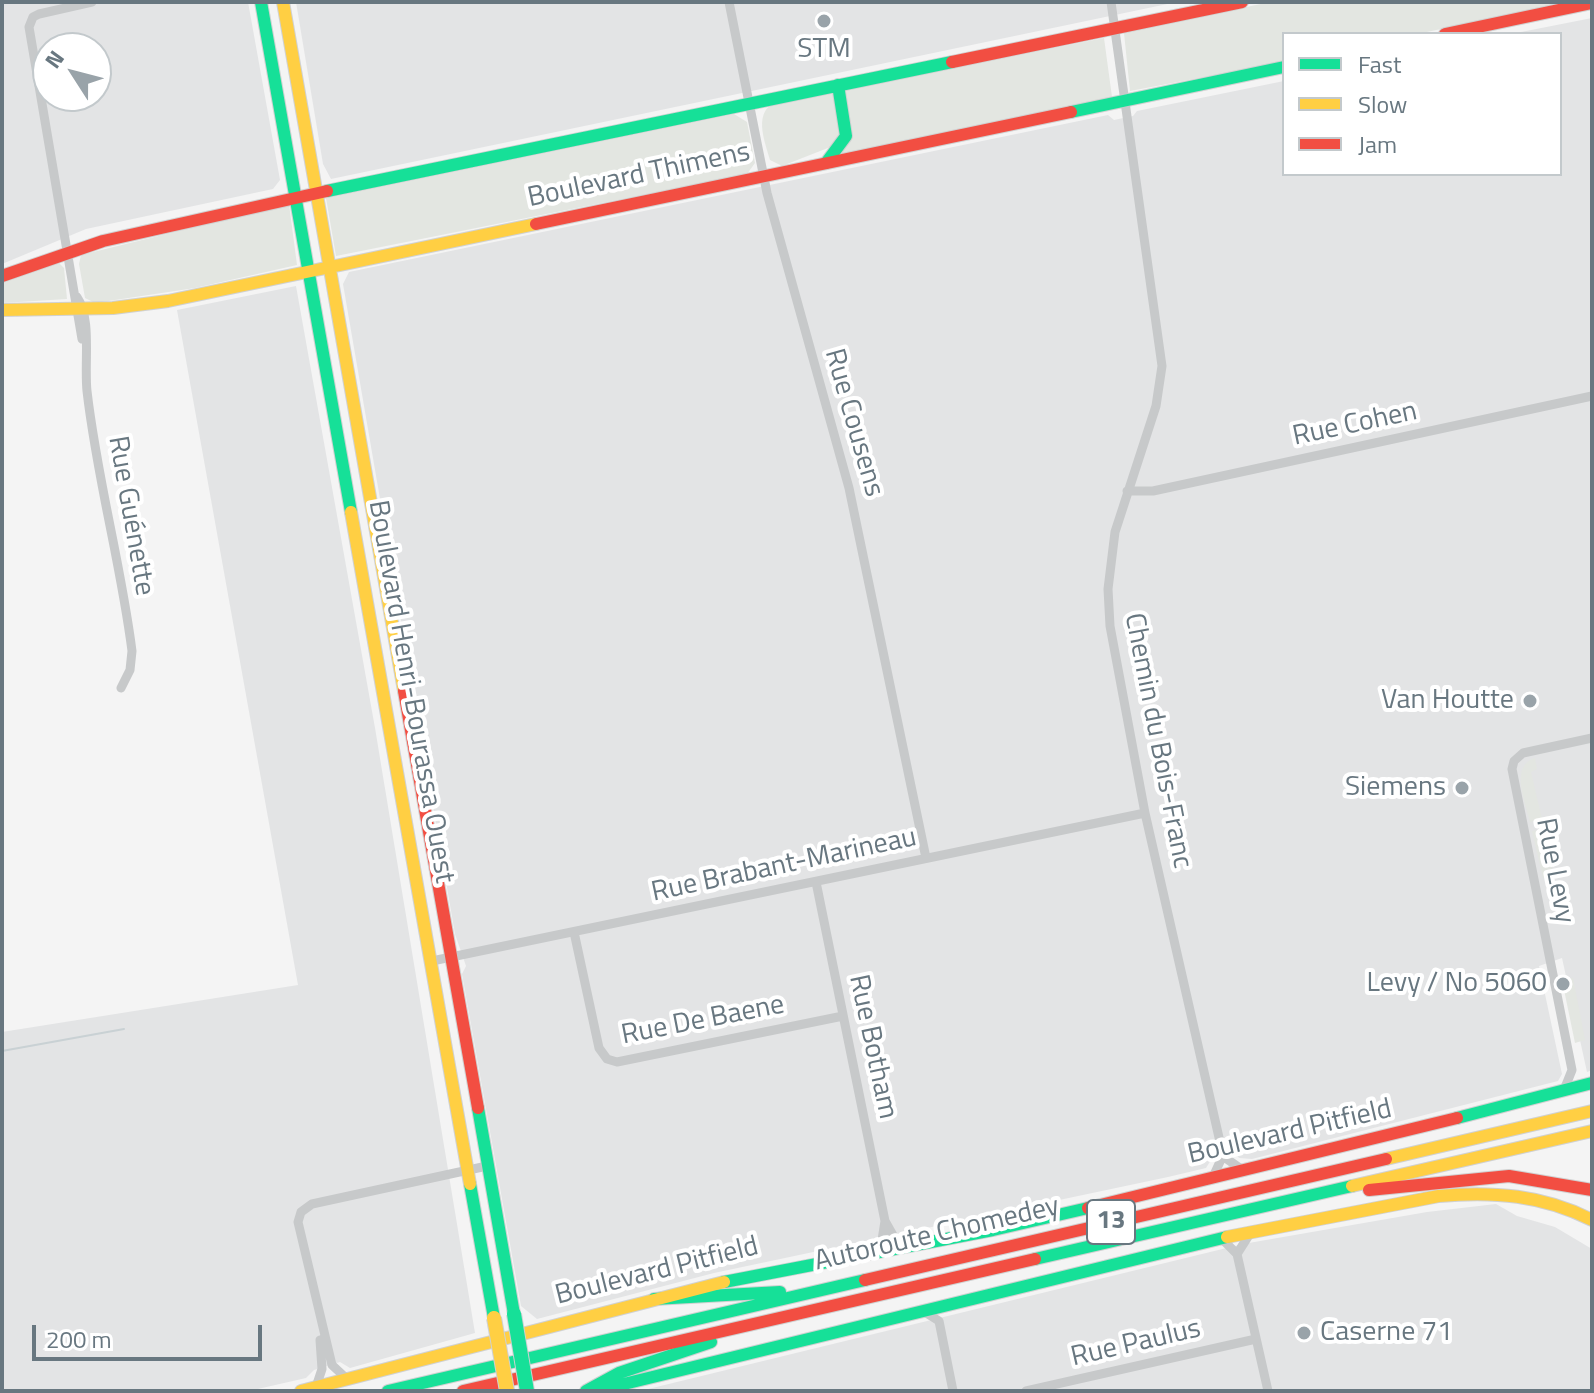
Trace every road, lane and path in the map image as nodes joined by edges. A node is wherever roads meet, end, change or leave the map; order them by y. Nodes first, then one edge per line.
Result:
1 (92, 2) edge
2 (261, 2) edge
3 (283, 2) edge
4 (729, 2) edge
5 (1111, 2) edge
6 (1242, 2) edge
7 (1592, 3) edge
8 (1113, 29) junction
9 (1454, 32) edge
10 (1282, 67) edge
11 (838, 85) junction
12 (1123, 101) junction
13 (751, 103) junction
14 (826, 163) junction
15 (765, 176) junction
16 (317, 192) junction
17 (295, 197) junction
18 (69, 251) junction
19 (330, 267) junction
20 (309, 272) junction
21 (2, 276) edge
22 (79, 305) junction
23 (2, 310) edge
24 (1592, 396) edge
25 (1127, 491) junction
26 (121, 688) dead end
27 (1592, 738) edge
28 (1145, 813) junction
29 (926, 858) junction
30 (816, 882) junction
31 (574, 932) junction
32 (450, 957) junction
33 (432, 961) junction
34 (843, 1016) junction
35 (1572, 1070) junction
36 (1590, 1084) edge
37 (1564, 1090) junction
38 (1592, 1111) edge
39 (1592, 1131) edge
40 (1224, 1157) junction
41 (487, 1166) junction
42 (468, 1170) junction
43 (1244, 1171) junction
44 (1212, 1179) junction
45 (1550, 1181) junction
46 (1592, 1190) edge
47 (1324, 1193) junction
48 (1592, 1202) edge
49 (1592, 1220) edge
50 (885, 1221) junction
51 (1251, 1232) junction
52 (1222, 1239) junction
53 (908, 1247) junction
54 (874, 1252) junction
55 (1237, 1254) junction
56 (810, 1292) junction
57 (654, 1299) junction
58 (950, 1303) junction
59 (923, 1311) junction
60 (769, 1320) junction
61 (318, 1321) junction
62 (939, 1321) junction
63 (1256, 1339) junction
64 (347, 1379) junction
65 (316, 1387) junction
66 (301, 1391) edge
67 (388, 1391) edge
68 (463, 1391) edge
69 (507, 1391) edge
70 (527, 1391) edge
71 (586, 1391) edge
72 (595, 1391) edge
73 (953, 1391) edge
74 (1026, 1391) edge
75 (1268, 1391) edge

1 - 18 street, Rue Guénette
2 - 17 main road, Boulevard Henri-Bourassa Ouest
3 - 16 main road, Boulevard Henri-Bourassa Ouest
4 - 13 street, Rue Cousens
5 - 8 street, Chemin du Bois-Franc
6 - 8 main road, Boulevard Thimens
7 - 9 main road
8 - 11 main road, Boulevard Thimens
8 - 12 street, Chemin du Bois-Franc
10 - 12 main road, Boulevard Thimens
11 - 13 main road, Boulevard Thimens
11 - 14 main road
12 - 14 main road, Boulevard Thimens
12 - 25 street, Chemin du Bois-Franc
13 - 15 street, Rue Cousens
13 - 16 main road, Boulevard Thimens
14 - 15 main road, Boulevard Thimens
15 - 19 main road, Boulevard Thimens
15 - 29 street, Rue Cousens
16 - 17 main road, Boulevard Thimens
16 - 19 main road, Boulevard Henri-Bourassa Ouest
17 - 18 main road, Boulevard Thimens
17 - 20 main road, Boulevard Henri-Bourassa Ouest
18 - 21 main road, Boulevard Thimens
18 - 22 street, Rue Guénette
19 - 20 main road, Boulevard Thimens
19 - 32 main road, Boulevard Henri-Bourassa Ouest
20 - 22 main road, Boulevard Thimens
20 - 33 main road, Boulevard Henri-Bourassa Ouest
22 - 23 main road, Boulevard Thimens
22 - 26 street, Rue Guénette
24 - 25 street, Rue Cohen
25 - 28 street, Chemin du Bois-Franc
27 - 35 street, Rue Levy
28 - 29 street, Rue Brabant-Marineau
28 - 40 street, Chemin du Bois-Franc
29 - 30 street, Rue Brabant-Marineau
30 - 31 street, Rue Brabant-Marineau
30 - 34 street, Rue Botham
31 - 32 street, Rue Brabant-Marineau
31 - 34 street, Rue De Baene
32 - 33 street, Rue Brabant-Marineau
32 - 41 main road, Boulevard Henri-Bourassa Ouest
33 - 42 main road, Boulevard Henri-Bourassa Ouest
34 - 50 street, Rue Botham
35 - 36 street
35 - 37 street
36 - 37 main road, Boulevard Pitfield
37 - 43 main road, Boulevard Pitfield
38 - 56 main road, Autoroute Chomedey / 13
39 - 47 main road, Autoroute Chomedey / 13
40 - 43 street
40 - 44 street
41 - 42 street
41 - 70 main road, Boulevard Henri-Bourassa Ouest, bridge
42 - 61 street
42 - 69 main road, Boulevard Henri-Bourassa Ouest, bridge
43 - 44 main road, Boulevard Pitfield
44 - 53 main road, Boulevard Pitfield
45 - 46 main road
45 - 47 main road
45 - 48 main road
47 - 60 main road, Autoroute Chomedey / 13
49 - 51 main road
50 - 53 street, Rue Botham
50 - 54 street
51 - 52 main road
51 - 55 street
52 - 55 street
52 - 58 main road
53 - 54 main road, Boulevard Pitfield
54 - 57 main road, Boulevard Pitfield
55 - 63 street
56 - 57 main road
56 - 67 main road, Autoroute Chomedey / 13
57 - 64 main road, Boulevard Pitfield
58 - 59 main road
58 - 62 street
59 - 62 street
59 - 72 main road
60 - 68 main road, Autoroute Chomedey / 13
60 - 71 main road
61 - 64 street
61 - 65 street
62 - 73 street
63 - 74 street, Rue Paulus
63 - 75 street
64 - 65 main road, Boulevard Pitfield
65 - 66 main road, Boulevard Pitfield

